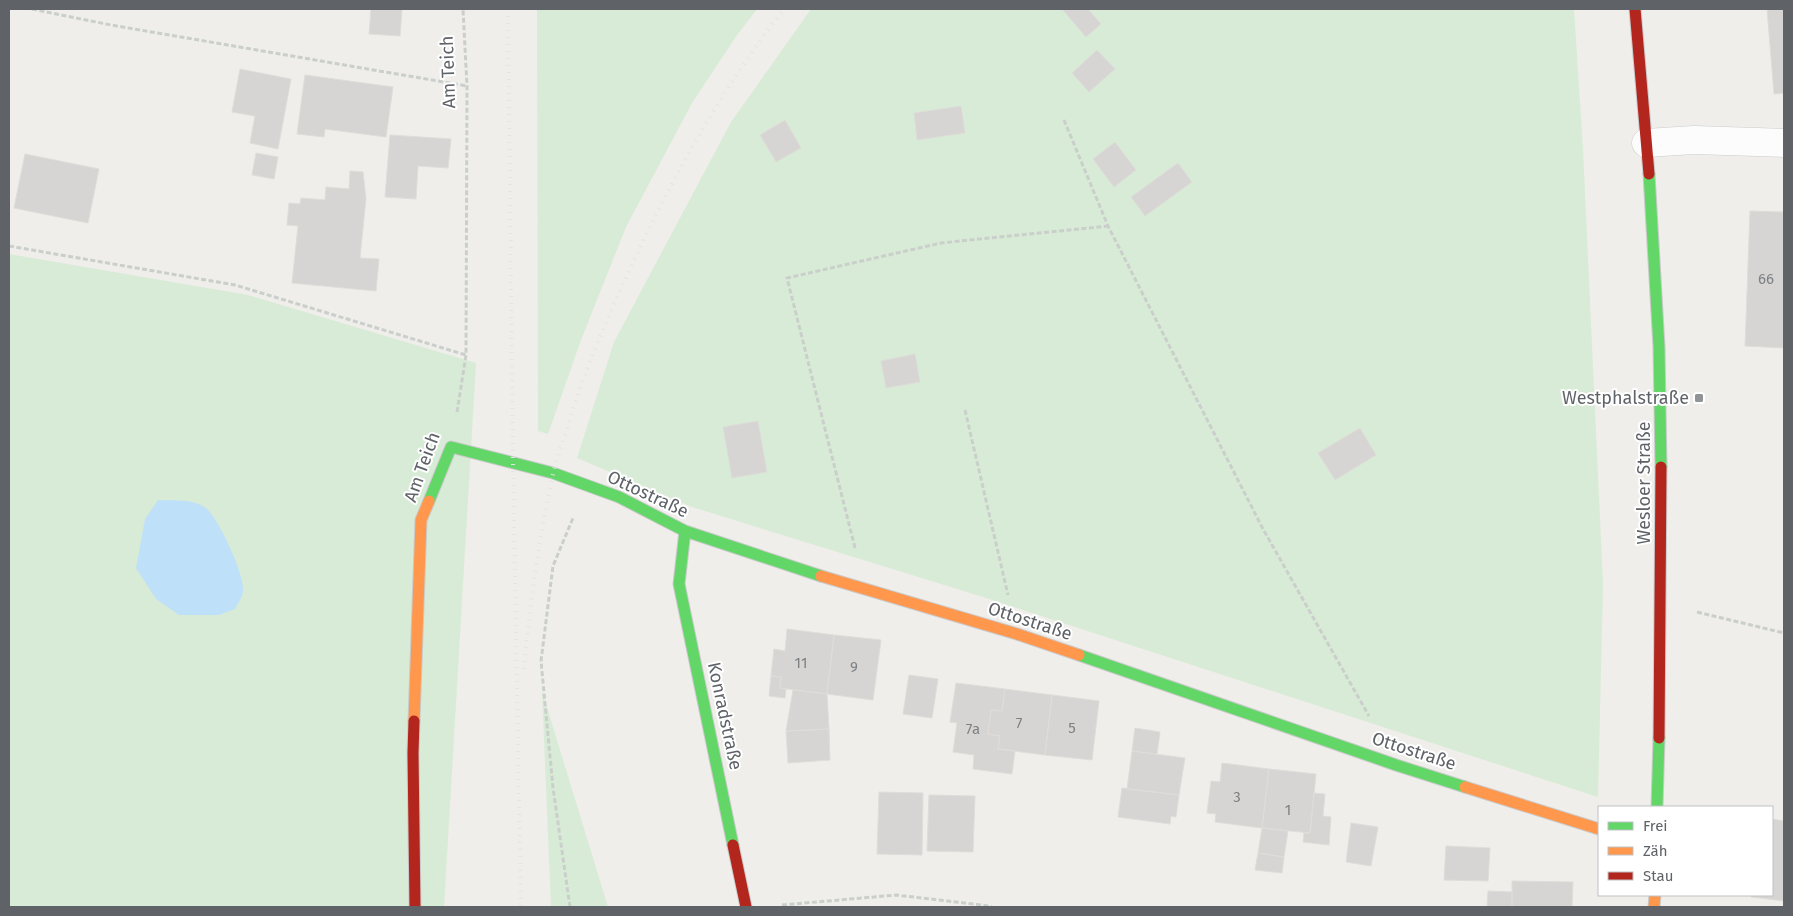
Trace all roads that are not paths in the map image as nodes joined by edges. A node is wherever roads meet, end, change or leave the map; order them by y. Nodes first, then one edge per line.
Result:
1 (1635, 9) edge
2 (1646, 143) junction
3 (1784, 143) edge
4 (451, 447) joint
5 (685, 531) junction
6 (1657, 806) edge
7 (1598, 829) edge
8 (415, 907) edge
9 (746, 907) edge

1 - 2 street, Wesloer Straße
2 - 3 street
2 - 6 street, Wesloer Straße
4 - 5 street, Ottostraße
4 - 8 street, Am Teich
5 - 7 street, Ottostraße
5 - 9 street, Konradstraße

